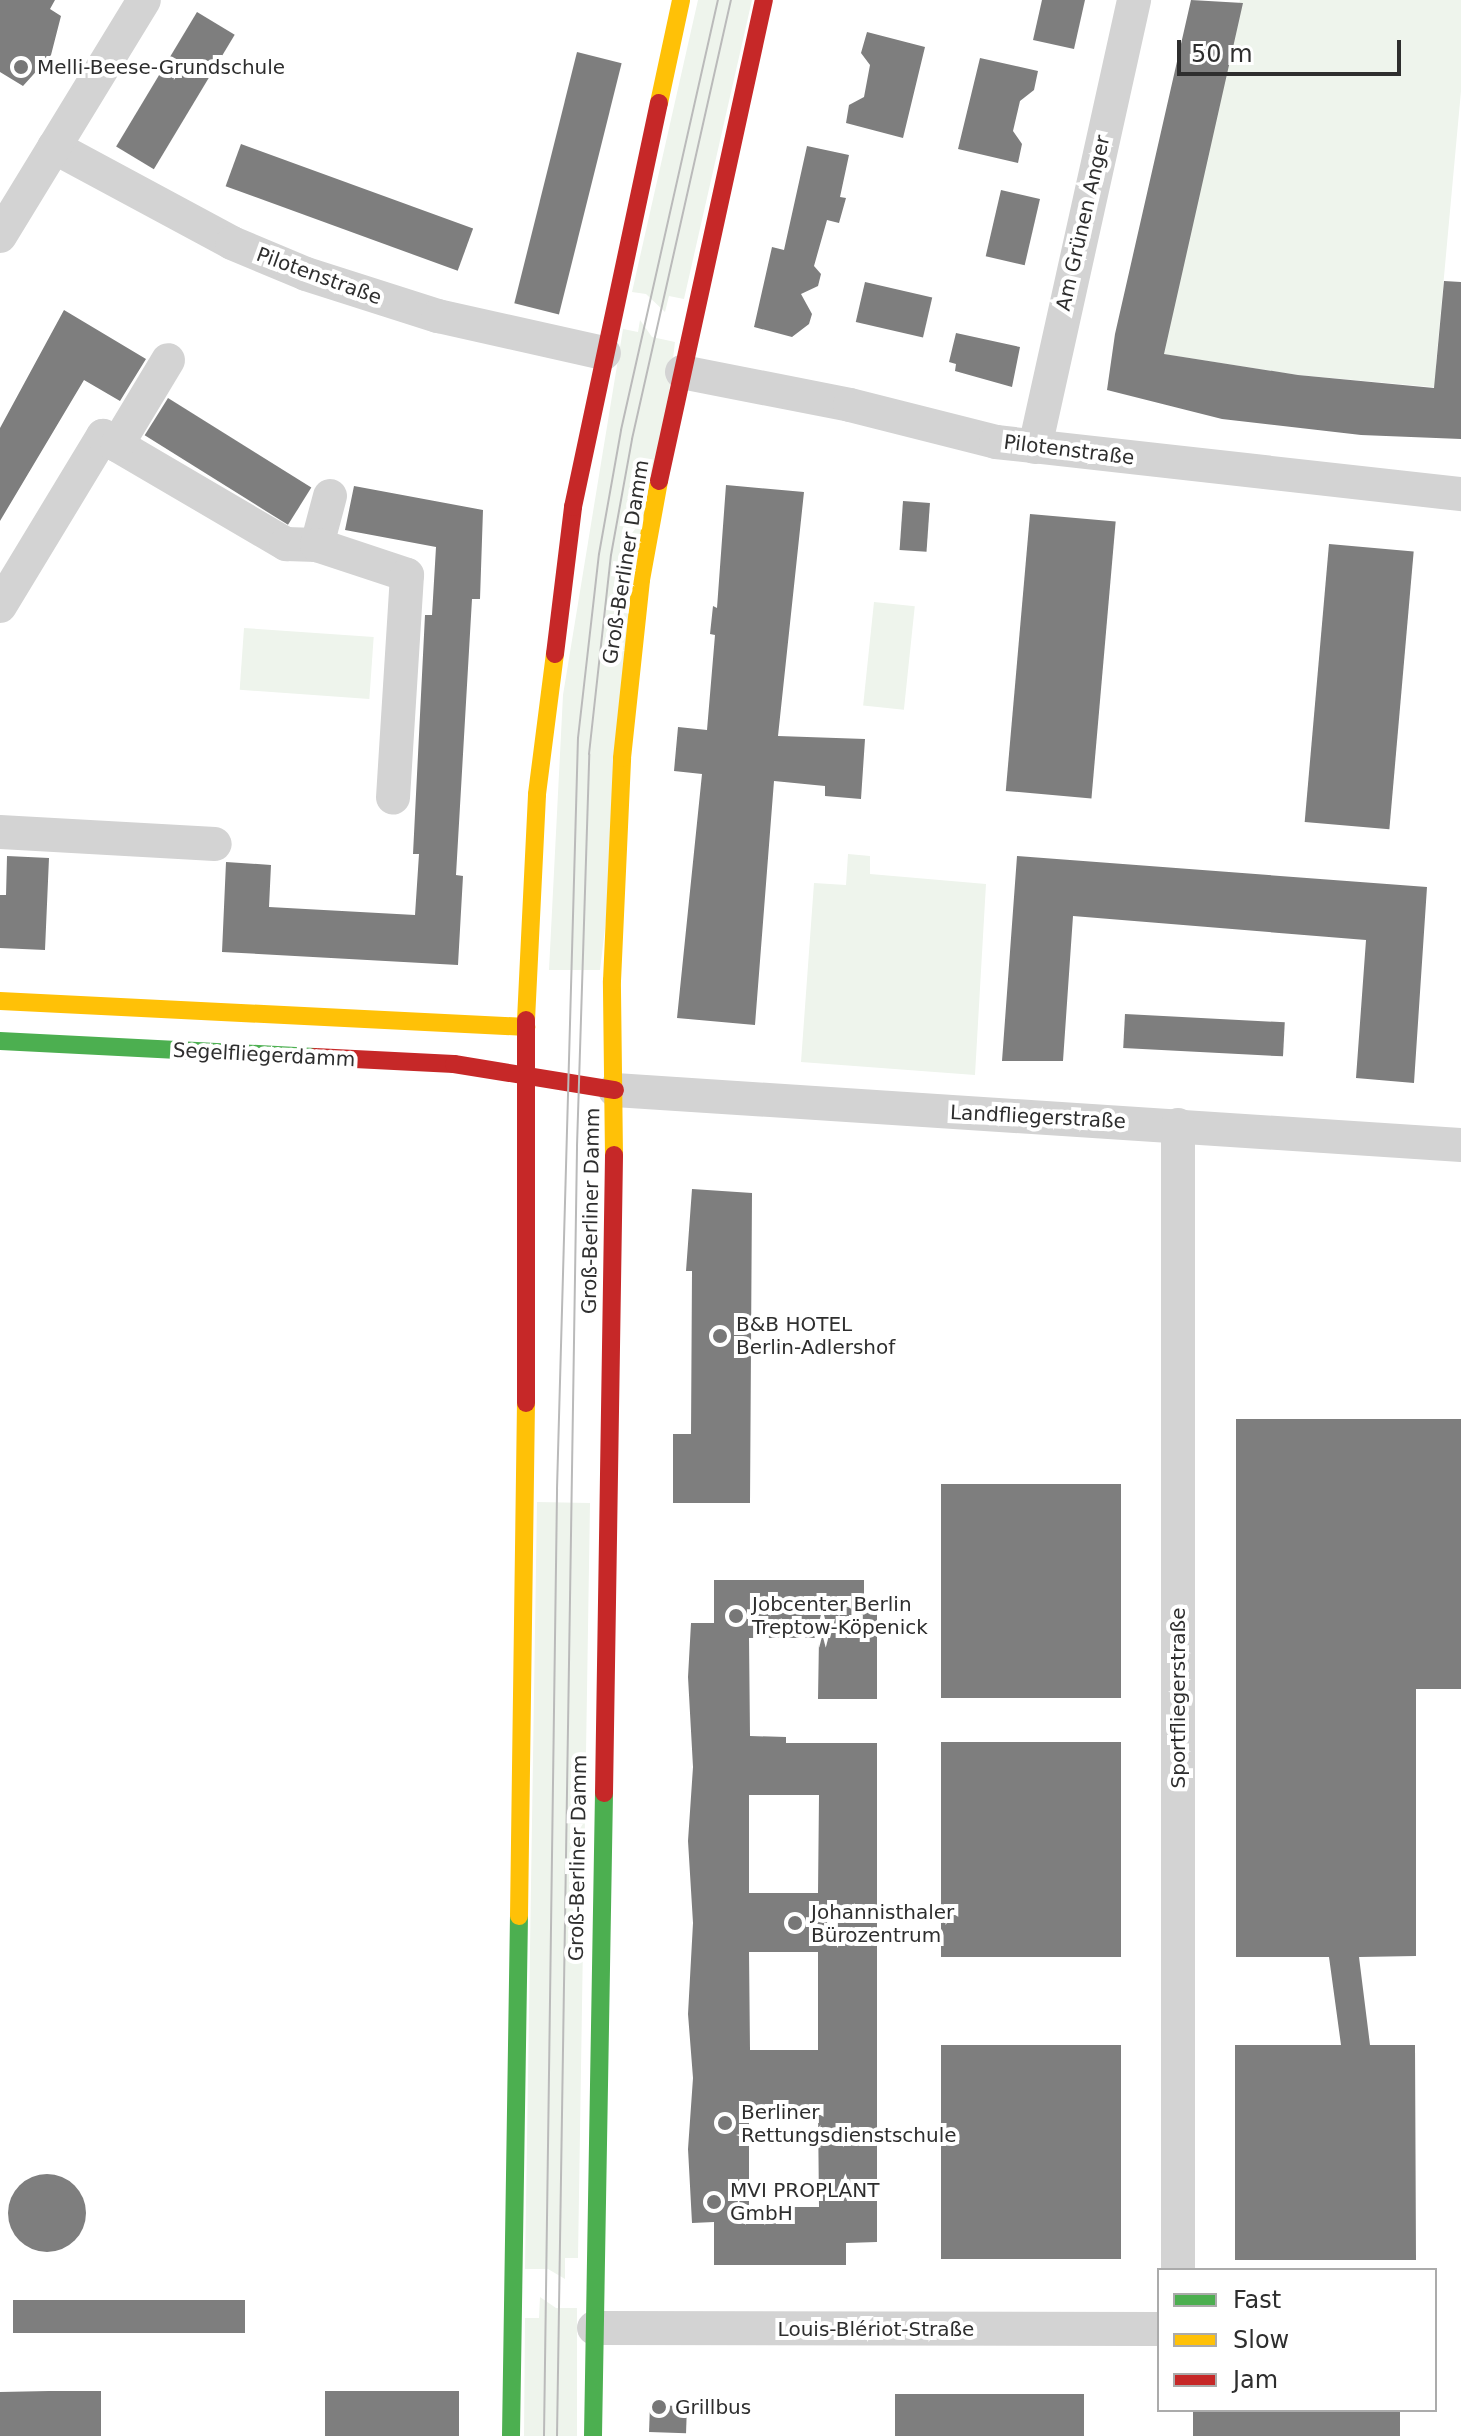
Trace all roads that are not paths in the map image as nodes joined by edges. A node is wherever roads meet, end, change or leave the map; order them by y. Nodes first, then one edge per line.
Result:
1 (144, 0) edge
2 (681, 0) edge
3 (764, 0) edge
4 (1134, 0) edge
5 (54, 147) junction
6 (0, 236) edge
7 (604, 353) junction
8 (168, 360) dead end
9 (682, 372) junction
10 (117, 445) junction
11 (1035, 447) junction
12 (1461, 494) edge
13 (330, 496) dead end
14 (317, 545) junction
15 (0, 606) edge
16 (393, 798) dead end
17 (0, 832) edge
18 (215, 844) dead end
19 (0, 1001) edge
20 (526, 1027) junction
21 (0, 1041) edge
22 (546, 1041) dead end
23 (579, 1064) dead end
24 (527, 1076) junction
25 (615, 1090) junction
26 (1178, 1125) junction
27 (1460, 1140) edge
28 (1178, 2268) edge
29 (594, 2328) junction
30 (1157, 2329) edge
31 (511, 2436) edge
32 (593, 2436) edge

1 - 5 street
2 - 7 main road
3 - 9 main road, Groß-Berliner Damm
4 - 11 street, Am Grünen Anger
5 - 6 street
5 - 7 street, Pilotenstraße
7 - 20 main road
8 - 10 street
9 - 11 street, Pilotenstraße
9 - 25 main road, Groß-Berliner Damm
10 - 14 street
10 - 15 street
11 - 12 street, Pilotenstraße
13 - 14 street
14 - 16 street
17 - 18 street
19 - 20 main road, Segelfliegerdamm
20 - 22 main road
20 - 24 main road
21 - 24 main road, Segelfliegerdamm
23 - 25 main road
24 - 25 main road, Segelfliegerdamm
24 - 31 main road
25 - 26 street, Landfliegerstraße
25 - 29 main road, Groß-Berliner Damm
26 - 27 street, Landfliegerstraße
26 - 28 street, Sportfliegerstraße
29 - 30 street, Louis-Blériot-Straße
29 - 32 main road, Groß-Berliner Damm

